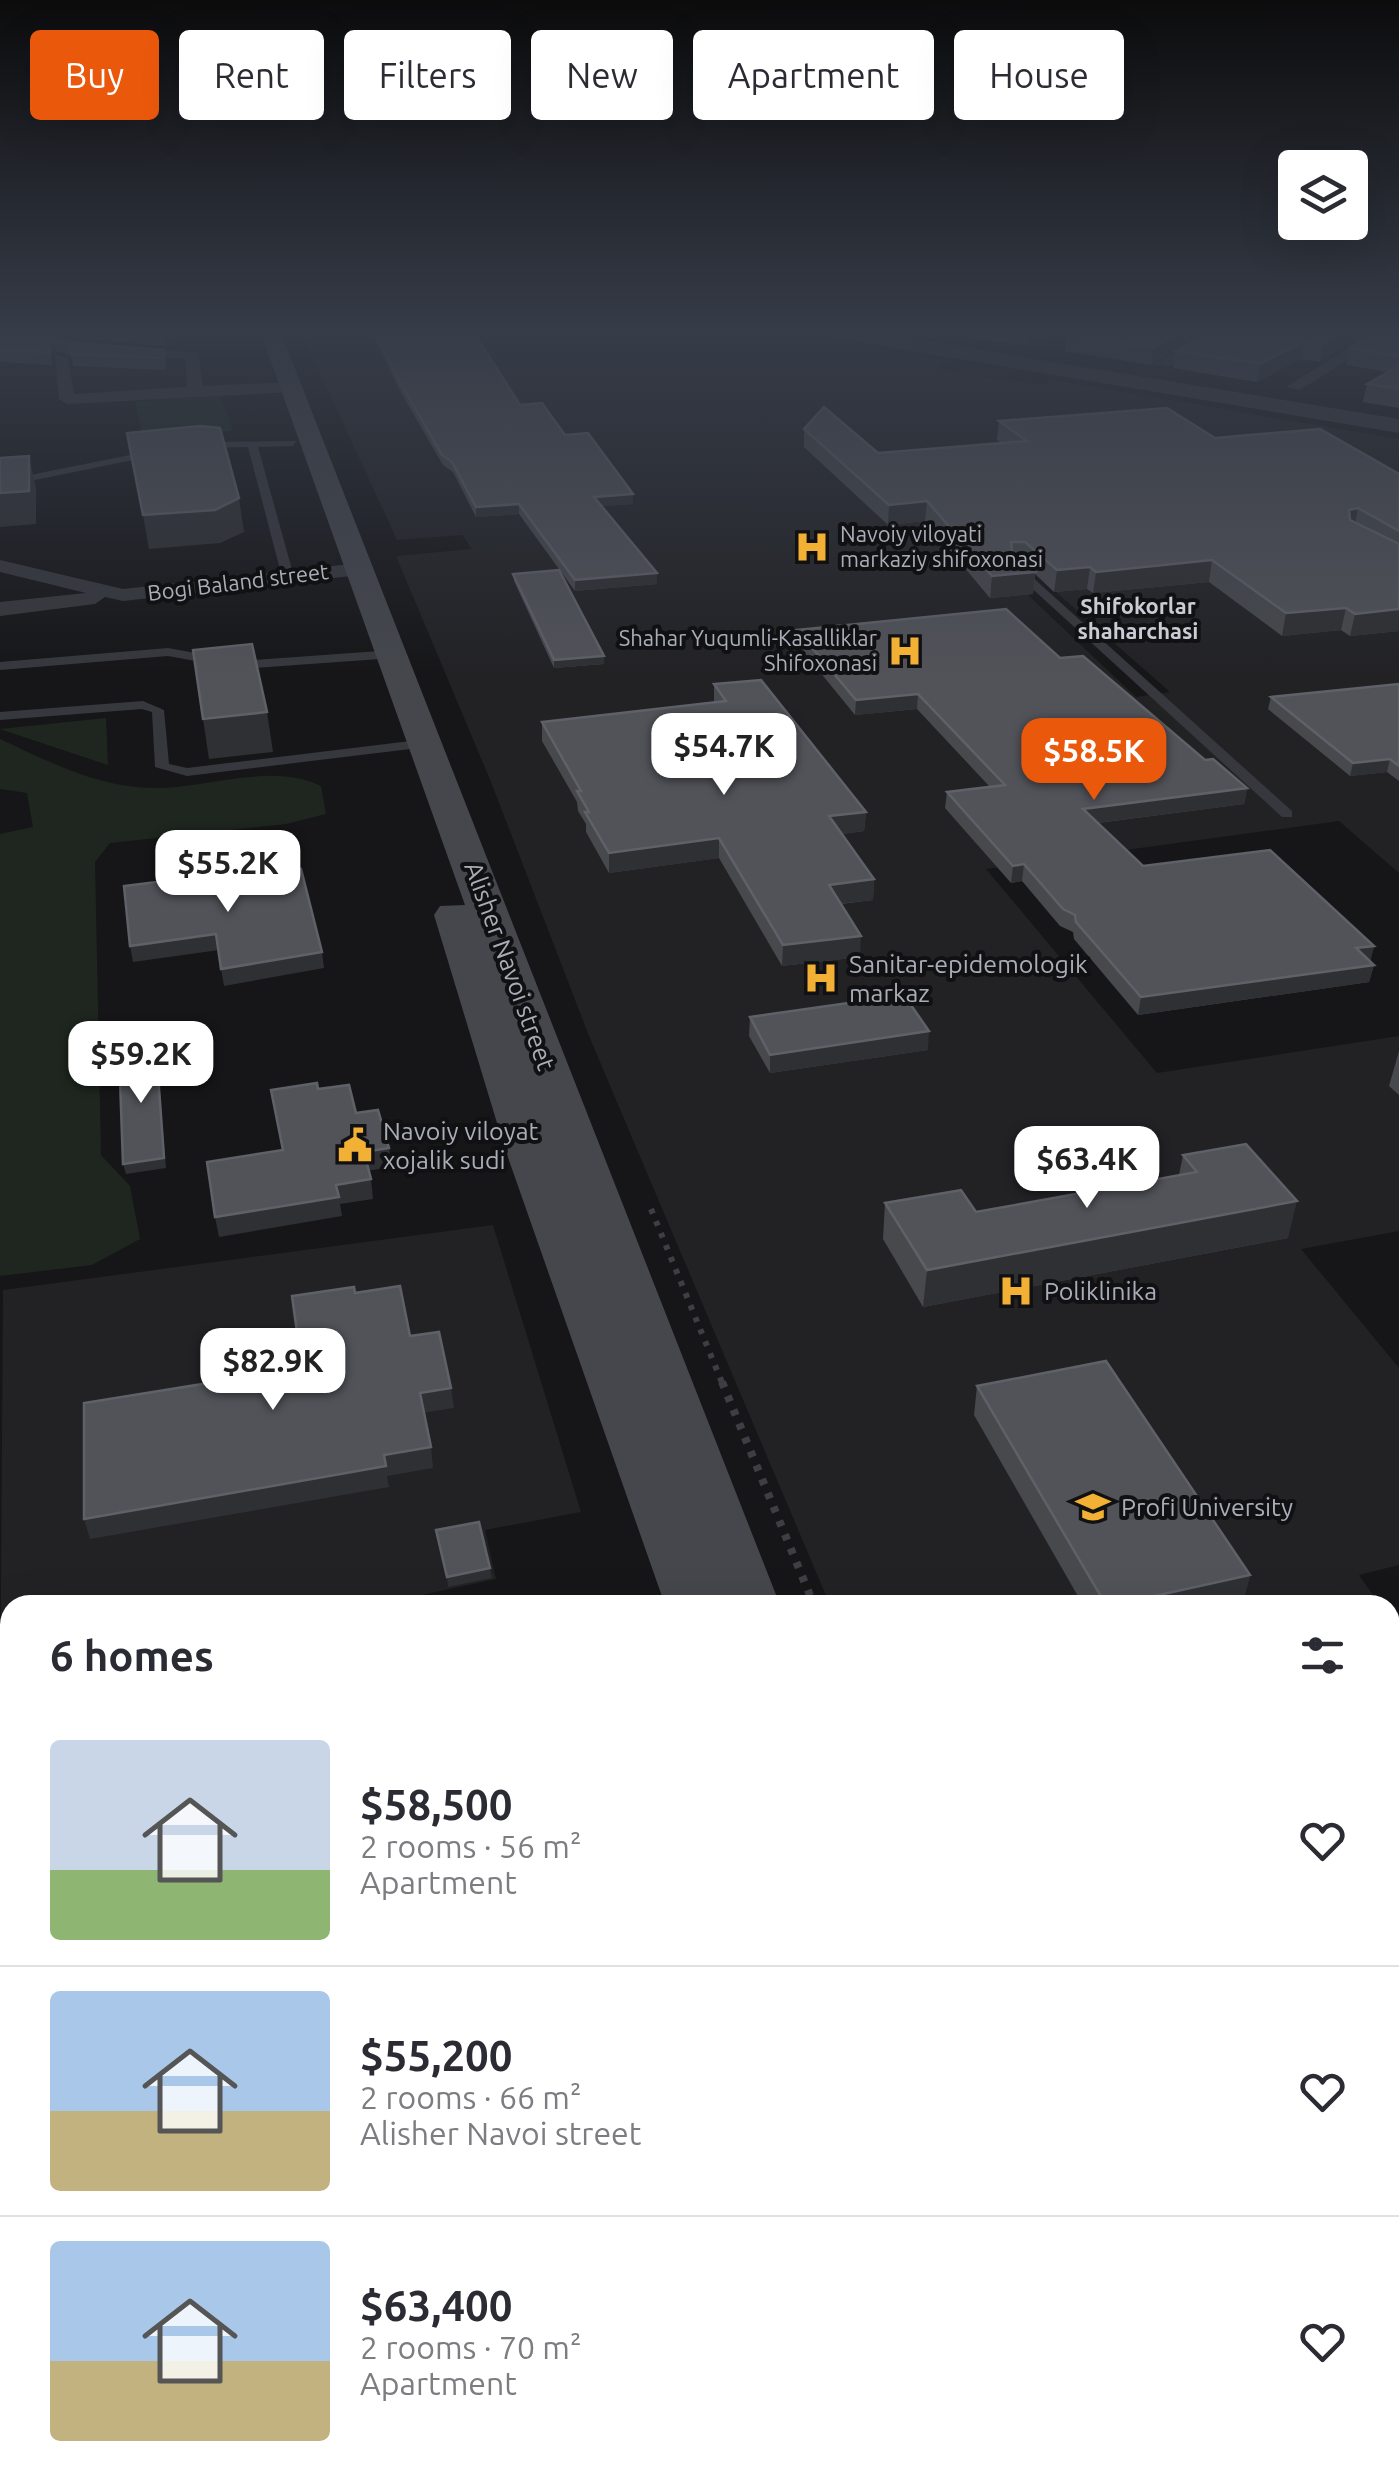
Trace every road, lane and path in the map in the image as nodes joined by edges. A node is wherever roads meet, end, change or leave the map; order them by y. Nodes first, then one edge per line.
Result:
1 (302, 444) edge
2 (273, 445) junction
3 (0, 484) edge
4 (0, 566) edge
5 (1016, 568) edge
6 (348, 569) junction
7 (288, 577) junction
8 (122, 596) junction
9 (0, 609) edge
10 (379, 655) junction
11 (0, 666) edge
12 (0, 716) edge
13 (410, 745) junction
14 (1287, 814) dead end
15 (694, 1595) edge
16 (743, 1595) edge

1 - 6 main road, Alisher Navoi street
2 - 3 lane
2 - 6 main road, Alisher Navoi street
2 - 7 lane
4 - 8 street, Bogi Baland street
5 - 14 lane
6 - 7 street, Bogi Baland street
6 - 10 main road, Alisher Navoi street
7 - 8 street, Bogi Baland street
8 - 9 street
10 - 11 lane
10 - 13 main road, Alisher Navoi street
12 - 13 lane
13 - 15 main road, Alisher Navoi street
13 - 16 main road, Alisher Navoi street

